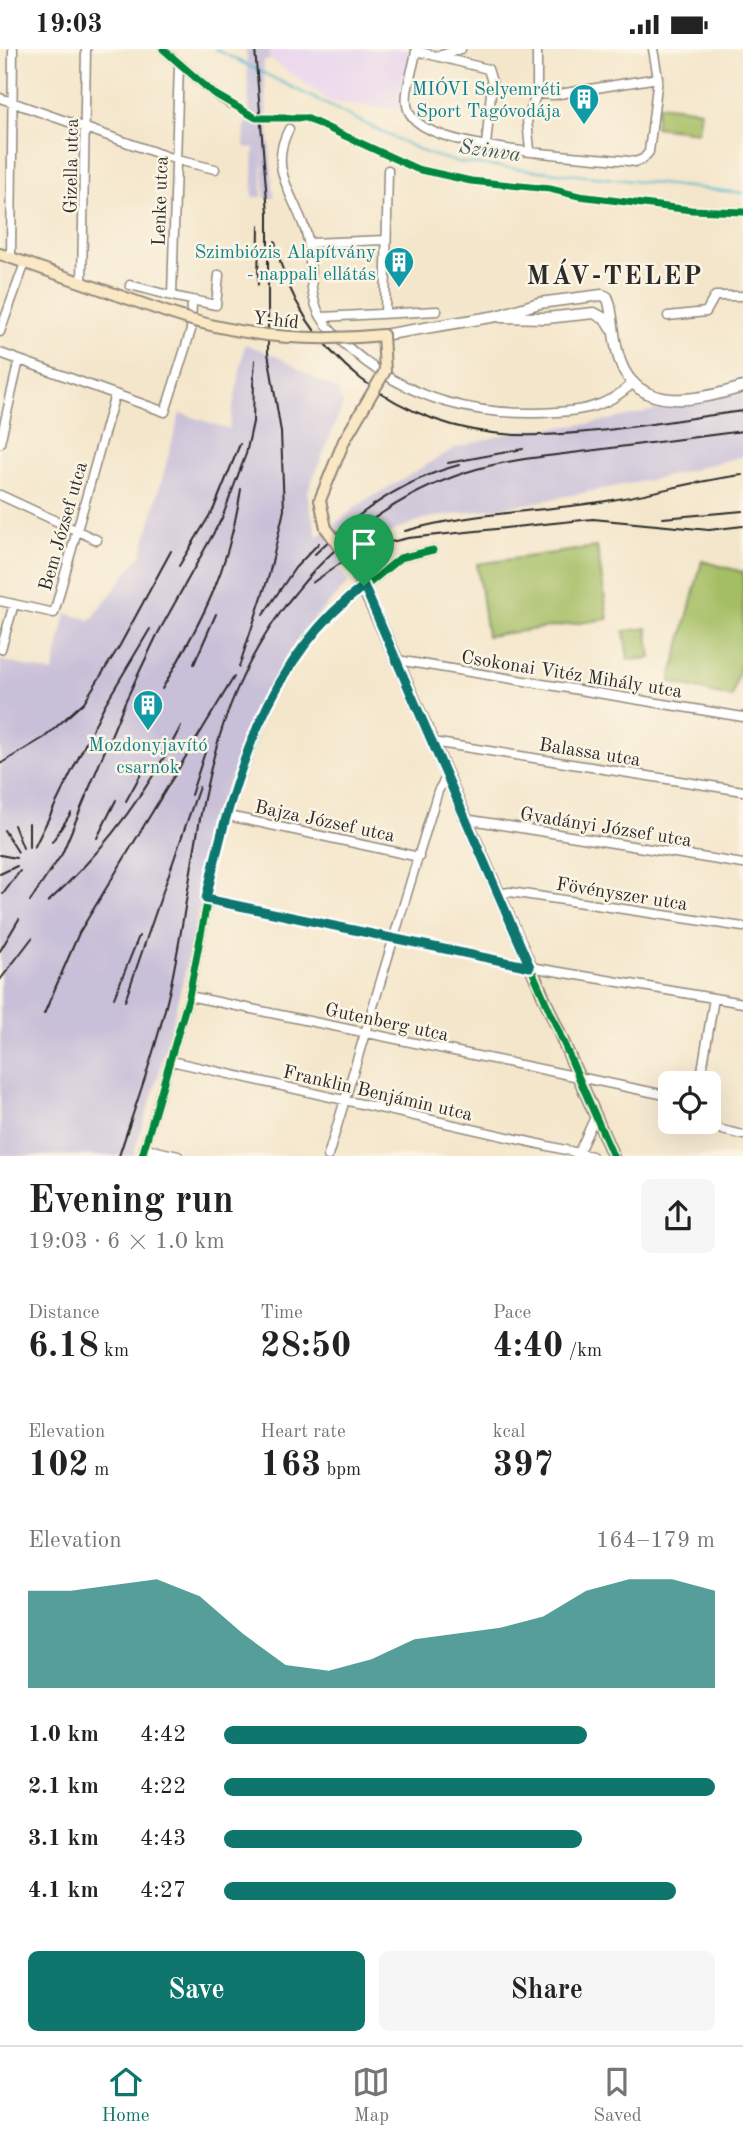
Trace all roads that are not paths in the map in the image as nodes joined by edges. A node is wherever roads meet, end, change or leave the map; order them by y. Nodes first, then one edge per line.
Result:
1 (13, 49) edge
2 (86, 49) edge
3 (163, 49) edge
4 (461, 49) edge
5 (537, 49) edge
6 (653, 49) edge
7 (416, 50) edge
8 (441, 55) junction
9 (179, 63) junction
10 (658, 78) junction
11 (537, 93) junction
12 (0, 98) edge
13 (15, 104) junction
14 (230, 104) dead end
15 (87, 127) junction
16 (289, 129) dead end
17 (486, 146) junction
18 (530, 150) junction
19 (177, 160) junction
20 (215, 169) dead end
21 (388, 170) dead end
22 (386, 240) junction
23 (309, 243) junction
24 (6, 256) edge
25 (25, 263) junction
26 (219, 275) dead end
27 (82, 283) junction
28 (130, 285) dead end
29 (172, 296) junction
30 (743, 296) edge
31 (192, 301) junction
32 (437, 311) dead end
33 (386, 313) junction
34 (497, 316) junction
35 (668, 316) dead end
36 (322, 317) junction
37 (612, 330) junction
38 (0, 332) edge
39 (383, 335) junction
40 (0, 353) edge
41 (19, 360) junction
42 (634, 382) junction
43 (743, 387) edge
44 (115, 394) junction
45 (0, 443) edge
46 (0, 495) edge
47 (77, 531) junction
48 (97, 540) dead end
49 (433, 549) dead end
50 (364, 586) junction
51 (0, 601) edge
52 (14, 604) junction
53 (1, 649) edge
54 (397, 660) junction
55 (743, 717) edge
56 (432, 742) junction
57 (447, 776) junction
58 (743, 791) edge
59 (224, 815) junction
60 (465, 819) junction
61 (419, 857) junction
62 (743, 864) edge
63 (497, 894) junction
64 (206, 899) junction
65 (743, 927) edge
66 (393, 939) junction
67 (530, 967) junction
68 (189, 996) junction
69 (714, 998) junction
70 (743, 1003) edge
71 (365, 1033) junction
72 (171, 1062) junction
73 (702, 1071) edge
74 (578, 1077) junction
75 (658, 1094) edge
76 (345, 1101) junction
77 (596, 1117) junction
78 (721, 1129) edge
79 (743, 1135) edge
80 (143, 1152) edge
81 (577, 1155) edge
82 (178, 1156) edge
83 (328, 1156) edge
84 (592, 1156) edge
85 (613, 1156) edge

1 - 13 street
2 - 15 street, Gizella utca
3 - 9 street
4 - 8 street
5 - 11 street
6 - 10 street
7 - 8 street
7 - 17 street
8 - 17 street
9 - 14 street
9 - 19 street, Lenke utca
10 - 11 street
10 - 18 street
11 - 18 street
12 - 13 street
13 - 15 street
13 - 24 street
15 - 19 street
15 - 27 street, Gizella utca
16 - 23 street
17 - 18 street
19 - 20 street
19 - 29 street, Lenke utca
21 - 22 street
22 - 23 street
22 - 33 street
23 - 36 street
24 - 25 main road, Y-híd
25 - 27 main road, Y-híd
25 - 38 street
26 - 31 street
27 - 39 main road, Y-híd, bridge
28 - 29 street
29 - 31 street
30 - 35 street
31 - 44 street
32 - 33 street
33 - 36 street
34 - 37 street
34 - 37 street
34 - 39 street, Y-híd
36 - 42 street
37 - 42 street
39 - 50 main road, bridge
40 - 41 street
41 - 44 street
41 - 45 street
42 - 43 street
44 - 47 street, Bem József utca
46 - 47 street
47 - 48 street
47 - 52 street, Bem József utca
49 - 50 street
50 - 54 main road
50 - 59 street
51 - 52 street, Bem József utca
52 - 53 street
54 - 55 street, Csokonai Vitéz Mihály utca
54 - 56 main road
56 - 57 main road
56 - 58 street, Balassa utca
57 - 60 main road
57 - 61 street
59 - 61 street, Bajza József utca
59 - 64 street
60 - 62 street, Gvadányi József utca
60 - 63 main road
61 - 66 street
63 - 65 street, Fövényszer utca
63 - 67 main road
64 - 66 street
64 - 68 street
66 - 67 street
66 - 71 street
67 - 69 street
67 - 74 main road
68 - 71 street, Gutenberg utca
68 - 72 street
69 - 70 street
69 - 73 street
71 - 74 street, Gutenberg utca
71 - 76 street
72 - 76 street, Franklin Benjámin utca
72 - 80 street
74 - 75 street, Gutenberg utca
74 - 77 main road
76 - 81 street, Franklin Benjámin utca
76 - 83 street
77 - 81 street
77 - 85 main road
78 - 79 street
80 - 82 street
81 - 84 street, Franklin Benjámin utca

